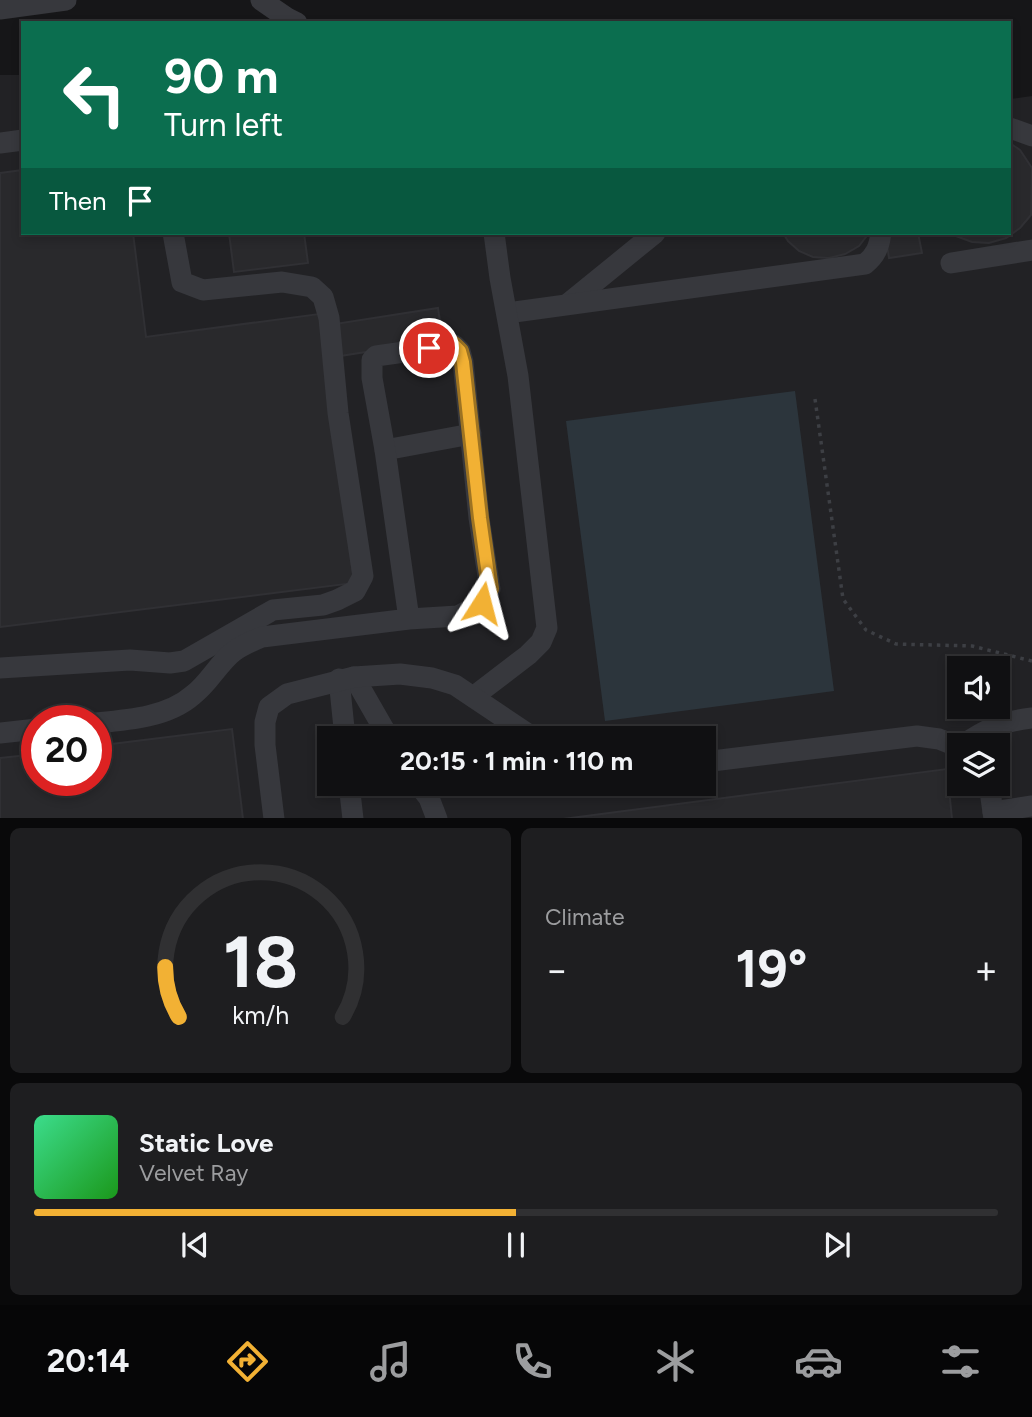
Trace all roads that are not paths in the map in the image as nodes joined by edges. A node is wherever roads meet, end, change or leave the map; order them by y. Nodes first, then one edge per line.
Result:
1 (66, 0) edge
2 (261, 0) edge
3 (0, 9) edge
4 (293, 21) edge
5 (1011, 128) edge
6 (1032, 136) edge
7 (21, 140) edge
8 (0, 143) edge
9 (173, 235) edge
10 (494, 235) edge
11 (653, 235) edge
12 (881, 235) edge
13 (1032, 250) edge
14 (951, 263) dead end
15 (567, 304) junction
16 (507, 313) junction
17 (471, 434) junction
18 (385, 450) junction
19 (409, 619) junction
20 (0, 667) edge
21 (346, 678) junction
22 (473, 697) junction
23 (1032, 718) edge
24 (112, 721) edge
25 (345, 726) edge
26 (380, 726) edge
27 (516, 726) edge
28 (21, 731) edge
29 (0, 733) edge
30 (980, 733) edge
31 (947, 742) edge
32 (716, 761) edge
33 (350, 796) edge
34 (427, 796) edge
35 (991, 796) edge
36 (1032, 806) edge
37 (994, 815) edge
38 (274, 818) edge
39 (353, 818) edge
40 (437, 818) edge

1 - 3 lane
2 - 4 lane
5 - 6 lane
7 - 8 lane
9 - 20 lane
10 - 16 lane
11 - 15 lane
12 - 15 lane
13 - 14 lane
15 - 16 lane
16 - 22 lane
17 - 18 lane
17 - 18 lane
17 - 19 lane
18 - 19 lane
19 - 24 lane
21 - 22 lane
21 - 25 lane
21 - 26 lane
21 - 38 lane
22 - 27 lane
23 - 30 lane
28 - 29 lane
31 - 32 lane
33 - 39 lane
34 - 40 lane
35 - 37 lane
36 - 37 lane

